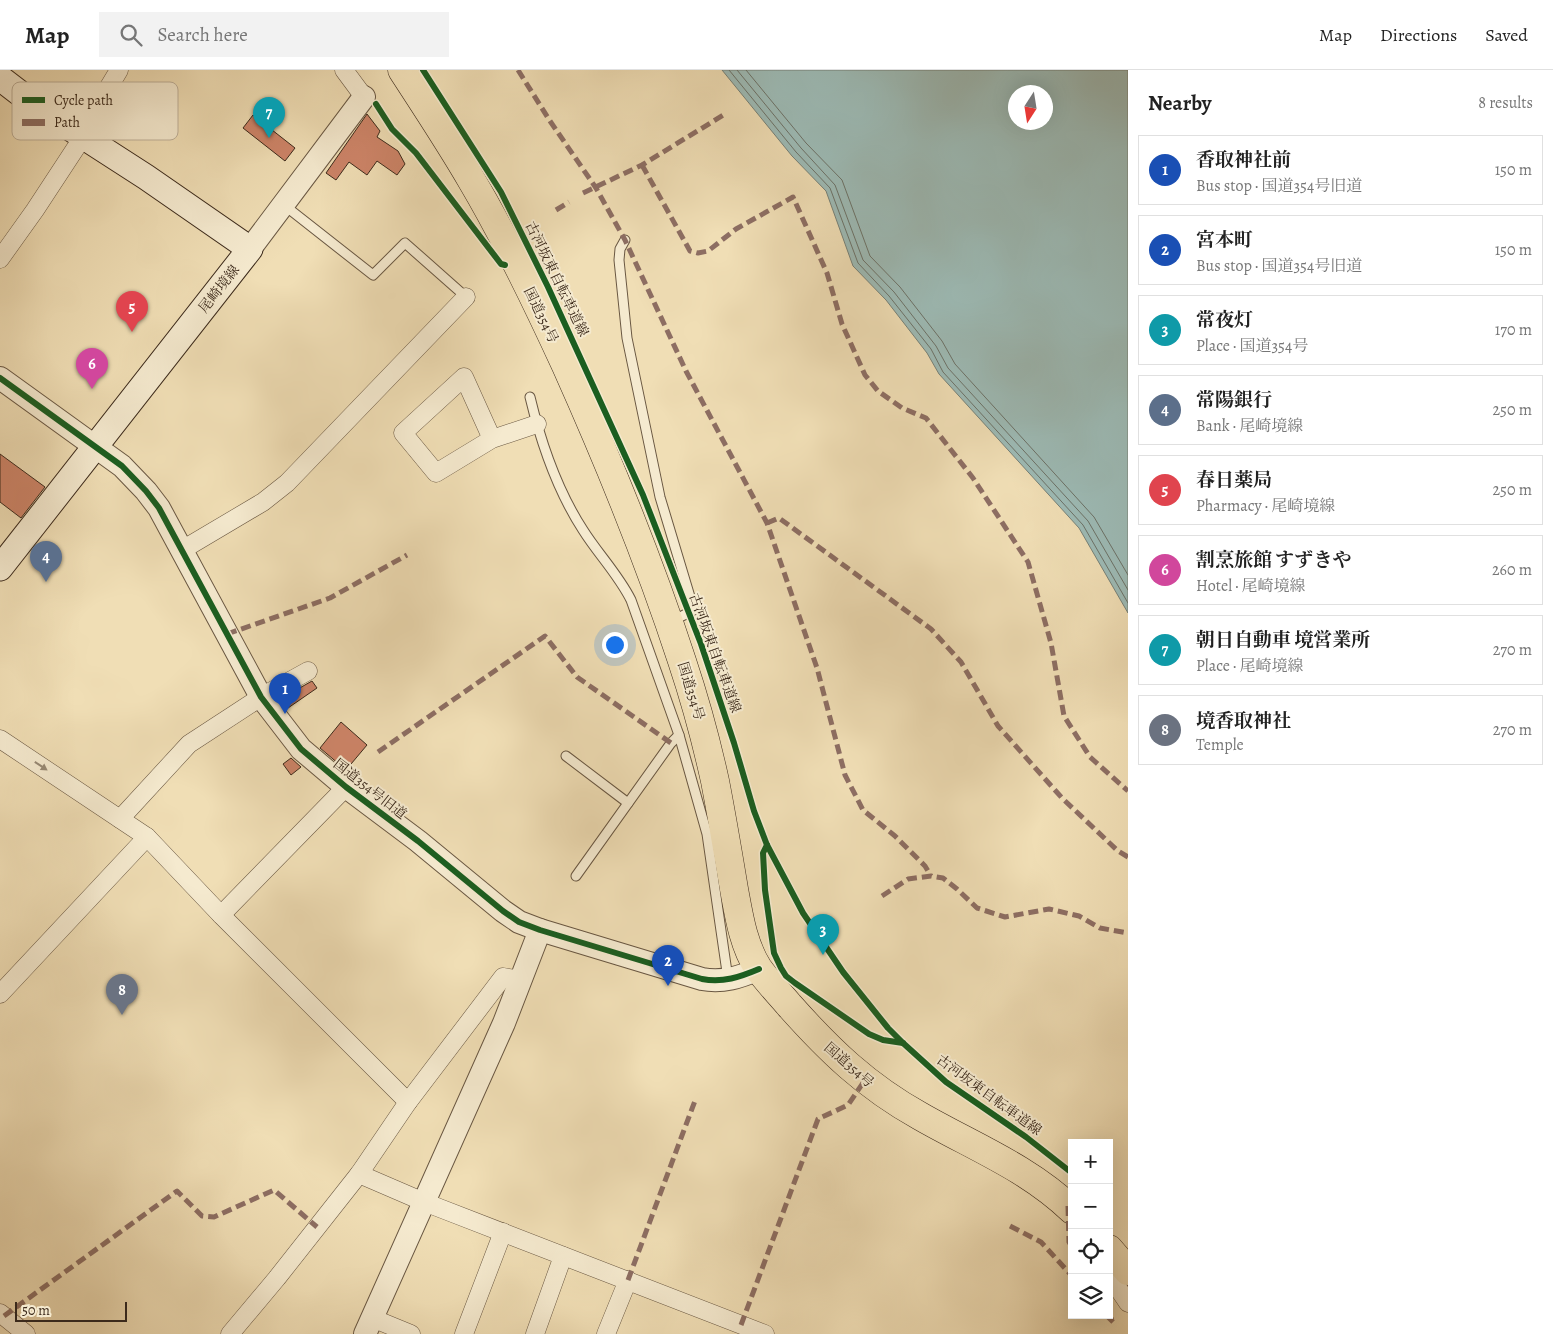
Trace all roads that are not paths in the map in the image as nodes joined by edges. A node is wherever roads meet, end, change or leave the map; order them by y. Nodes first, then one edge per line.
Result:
1 (119, 70) edge
2 (344, 70) edge
3 (402, 70) edge
4 (0, 78) edge
5 (112, 82) edge
6 (12, 89) edge
7 (364, 97) joint
8 (80, 140) edge
9 (88, 140) edge
10 (284, 205) junction
11 (625, 240) dead end
12 (250, 249) junction
13 (0, 259) edge
14 (466, 297) joint
15 (0, 378) edge
16 (530, 397) dead end
17 (537, 424) junction
18 (492, 439) junction
19 (95, 446) junction
20 (182, 550) junction
21 (0, 568) edge
22 (668, 623) junction
23 (308, 671) dead end
24 (261, 697) junction
25 (679, 735) junction
26 (0, 739) edge
27 (566, 756) dead end
28 (346, 788) junction
29 (628, 803) junction
30 (120, 819) junction
31 (147, 838) junction
32 (576, 876) dead end
33 (221, 915) junction
34 (540, 930) junction
35 (759, 969) junction
36 (521, 980) junction
37 (728, 980) junction
38 (0, 994) edge
39 (408, 1102) junction
40 (359, 1174) junction
41 (424, 1202) junction
42 (1068, 1207) edge
43 (503, 1232) junction
44 (1113, 1254) edge
45 (563, 1256) junction
46 (1128, 1271) edge
47 (628, 1280) junction
48 (1113, 1281) edge
49 (1128, 1303) edge
50 (0, 1313) edge
51 (368, 1326) edge
52 (739, 1329) edge
53 (26, 1334) edge
54 (230, 1334) edge
55 (411, 1334) edge
56 (464, 1334) edge
57 (534, 1334) edge
58 (606, 1334) edge
59 (765, 1334) edge

1 - 5 street
2 - 7 street
3 - 22 highway, 国道354号
4 - 6 main road
7 - 10 street
8 - 13 street
9 - 12 main road
10 - 12 street
10 - 14 lane
11 - 22 lane
12 - 19 main road, 尾崎境線
14 - 20 street
15 - 19 street, 国道354号旧道
16 - 17 lane
17 - 18 street
17 - 25 lane
18 - 18 street
19 - 20 street, 国道354号旧道
19 - 21 main road, 尾崎境線
20 - 24 street, 国道354号旧道
22 - 35 highway, 国道354号
23 - 24 street
24 - 28 street, 国道354号旧道
24 - 30 street
25 - 29 lane
25 - 37 lane
26 -> 30 street
27 - 29 lane
28 - 33 street
28 - 34 street, 国道354号旧道
29 - 32 lane
30 - 31 street
31 - 33 street
31 - 38 street
33 - 39 street
34 - 36 street
34 - 37 street, 国道354号旧道
35 - 37 street, 国道354号旧道
35 - 42 highway, 国道354号
36 - 39 street
36 - 41 street
39 - 40 street
40 - 41 street
40 - 54 street
41 - 43 street
41 - 51 street
43 - 45 street
43 - 56 street
44 - 46 highway
45 - 47 street
45 - 57 street
47 - 52 street
47 - 58 street
48 - 49 street
50 - 53 street
51 - 55 street
52 - 59 street

